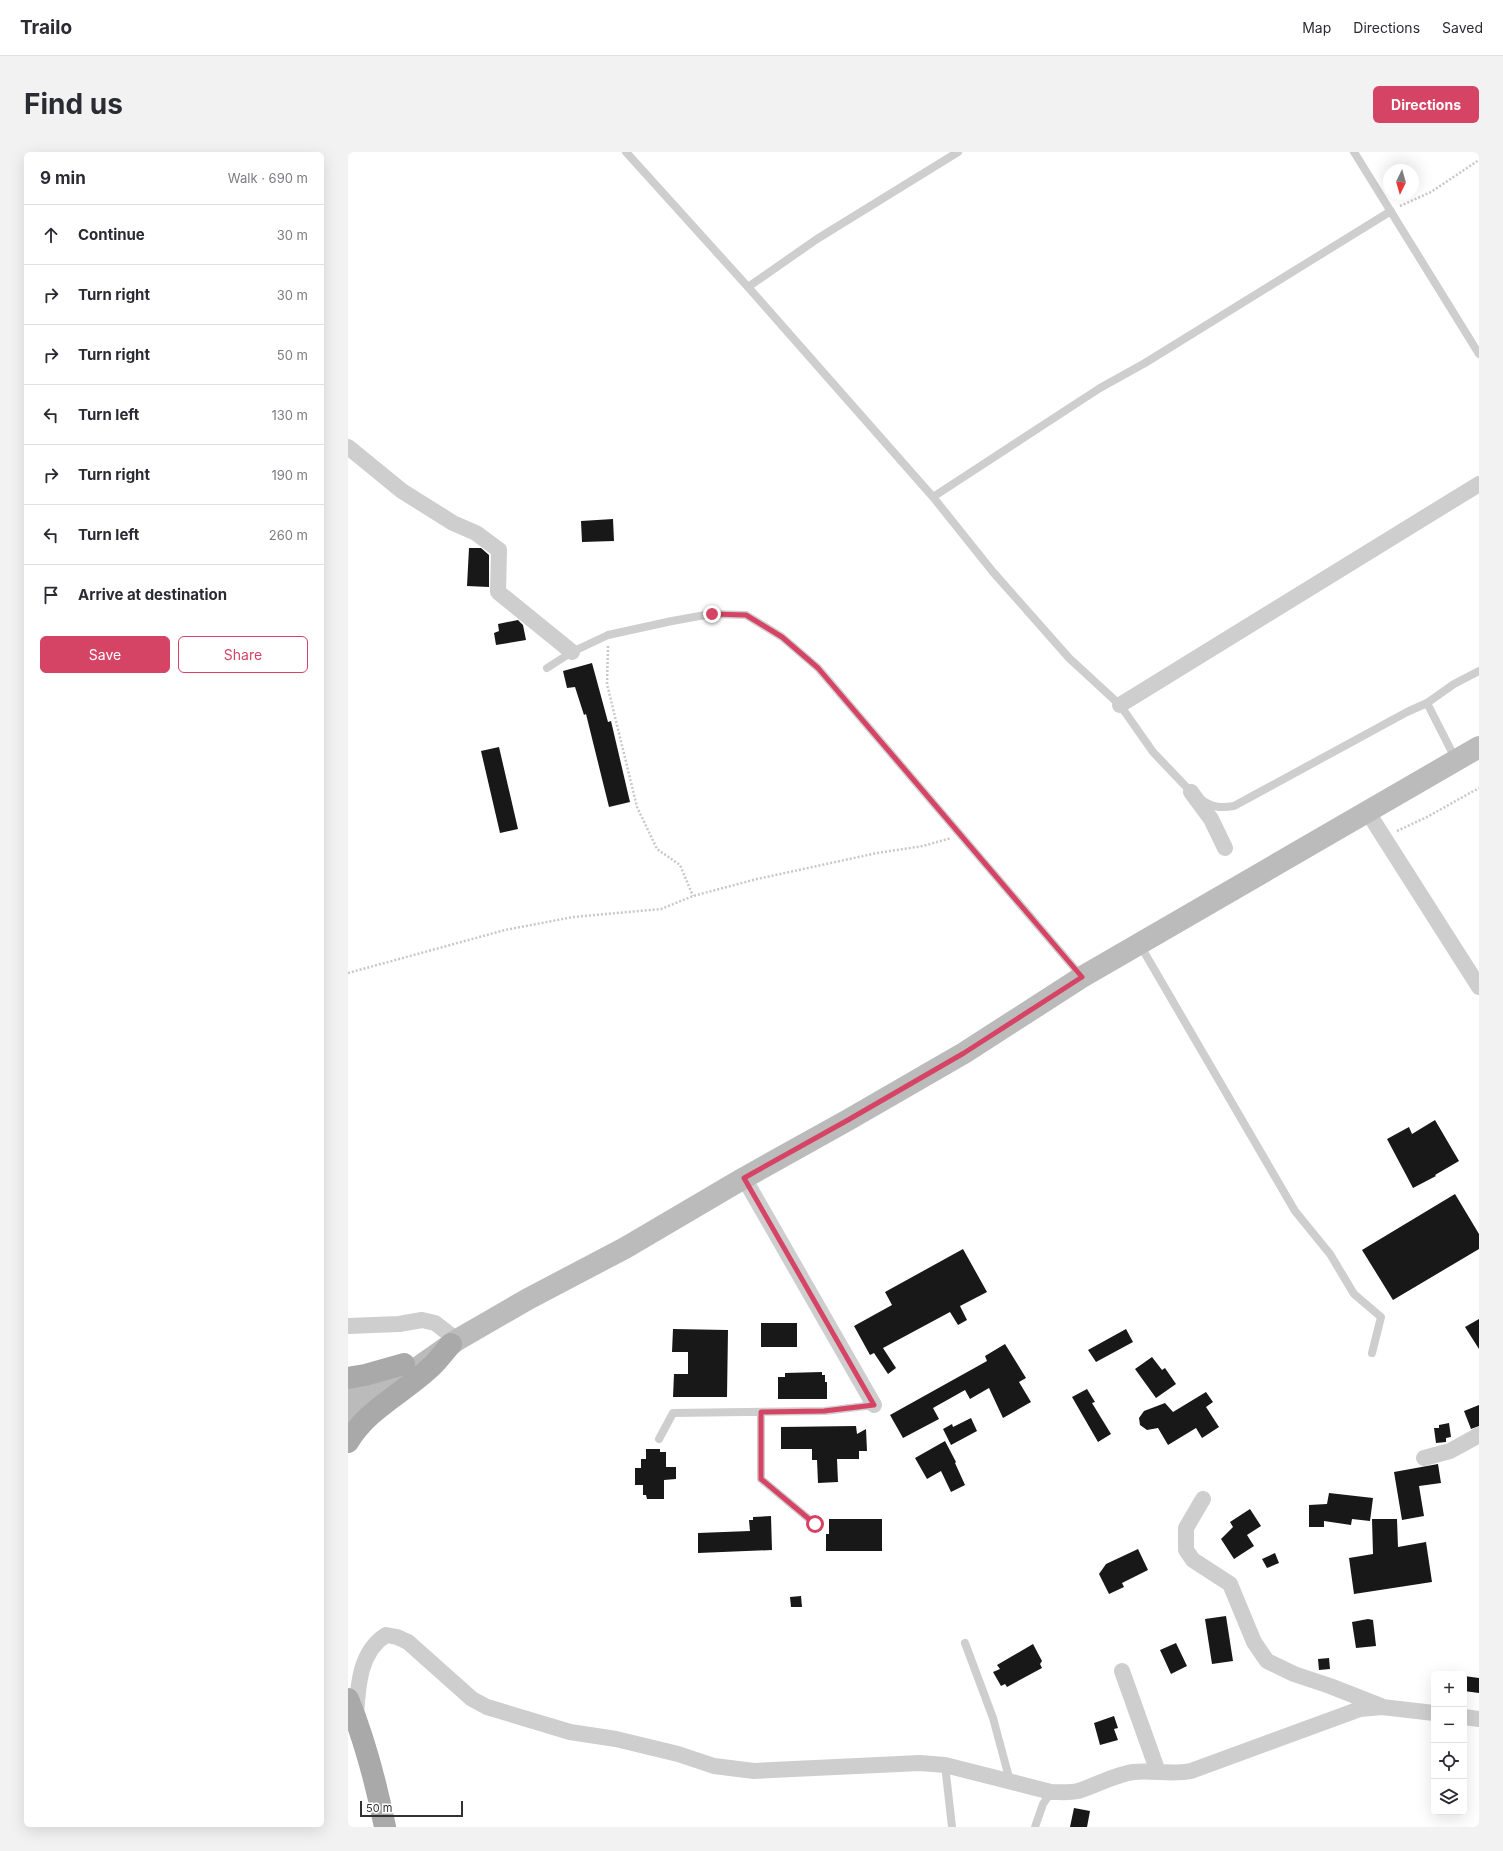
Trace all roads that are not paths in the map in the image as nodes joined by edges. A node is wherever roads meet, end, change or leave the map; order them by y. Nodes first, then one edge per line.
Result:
1 (626, 152) edge
2 (958, 152) edge
3 (1354, 152) edge
4 (1391, 211) junction
5 (748, 287) junction
6 (1479, 354) edge
7 (348, 448) edge
8 (1479, 484) edge
9 (933, 497) junction
10 (572, 652) junction
11 (547, 668) dead end
12 (1479, 671) edge
13 (1427, 703) junction
14 (1120, 705) junction
15 (1479, 747) edge
16 (1456, 761) junction
17 (1191, 792) junction
18 (1368, 811) junction
19 (1225, 848) dead end
20 (1140, 944) junction
21 (1082, 977) junction
22 (1479, 987) edge
23 (744, 1178) junction
24 (348, 1326) edge
25 (454, 1342) junction
26 (1372, 1353) dead end
27 (404, 1364) junction
28 (348, 1378) edge
29 (348, 1392) edge
30 (874, 1405) joint
31 (761, 1412) junction
32 (348, 1413) edge
33 (1479, 1435) edge
34 (659, 1438) dead end
35 (348, 1442) edge
36 (1424, 1458) dead end
37 (1203, 1499) dead end
38 (815, 1524) dead end
39 (966, 1643) dead end
40 (1122, 1671) dead end
41 (1382, 1707) junction
42 (351, 1708) edge
43 (1431, 1713) edge
44 (1467, 1717) edge
45 (1479, 1719) edge
46 (945, 1766) junction
47 (1158, 1772) junction
48 (1010, 1781) junction
49 (1051, 1792) junction
50 (384, 1827) edge
51 (952, 1827) edge
52 (1035, 1827) edge

1 - 5 lane
2 - 5 lane
3 - 4 lane
4 - 6 lane
4 - 9 lane
5 - 9 lane
7 - 10 street
8 - 14 street
9 - 14 lane
10 - 11 lane
10 - 21 lane
12 - 13 lane
13 - 16 lane
13 - 17 lane
14 - 17 lane
15 - 16 main road
16 - 18 main road
17 - 19 street
18 - 20 main road
18 - 22 street
20 - 21 main road
20 - 26 lane
21 - 23 main road
23 - 25 main road
23 - 30 street
24 - 25 street
25 - 27 main road
25 - 32 main road
25 - 35 main road
27 - 28 main road
27 - 29 main road
30 - 31 lane
31 - 34 lane
31 - 38 lane
33 - 36 street
37 - 41 street
39 - 48 lane
40 - 47 street
41 - 43 street
41 - 47 street
42 - 46 street
42 - 50 main road
44 - 45 street
46 - 48 street
46 - 51 lane
47 - 49 street
48 - 49 street
49 - 52 lane

